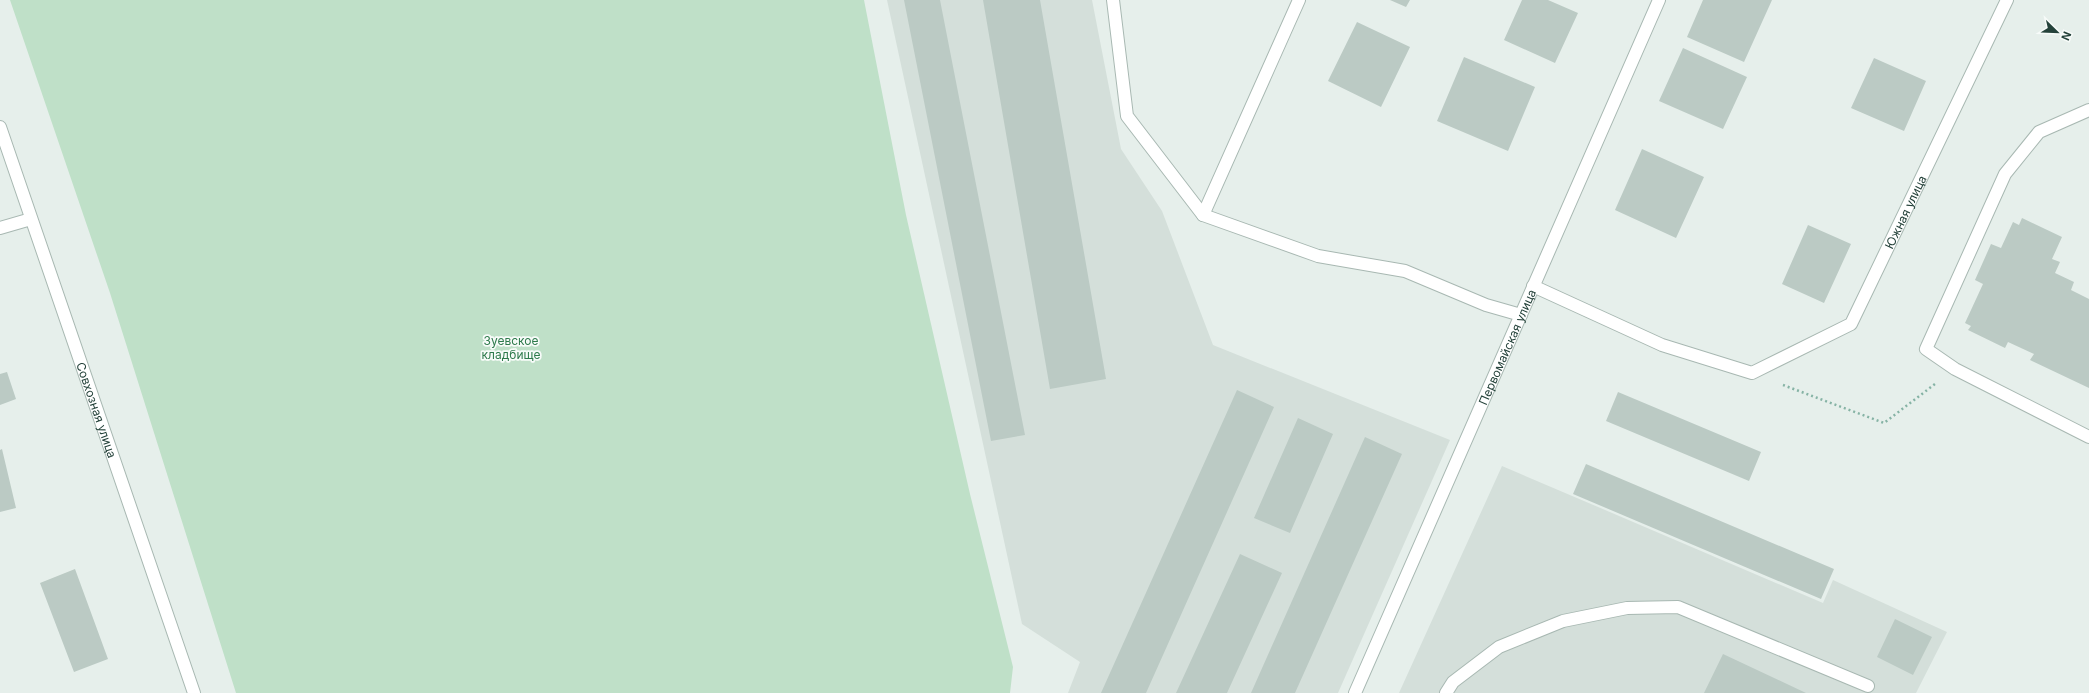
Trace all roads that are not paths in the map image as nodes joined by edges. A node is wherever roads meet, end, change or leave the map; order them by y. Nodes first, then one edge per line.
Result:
1 (1113, 0) edge
2 (1299, 0) edge
3 (1659, 0) edge
4 (2007, 0) edge
5 (2089, 110) edge
6 (0, 127) edge
7 (1203, 215) junction
8 (31, 219) junction
9 (0, 228) edge
10 (1533, 286) junction
11 (1521, 315) junction
12 (2089, 437) edge
13 (1868, 686) dead end
14 (194, 693) edge
15 (1355, 693) edge
16 (1446, 693) edge

1 - 7 street
2 - 7 street
3 - 10 street, Первомайская улица
4 - 10 street, Южная улица
5 - 12 street
6 - 8 street, Совхозная улица
7 - 11 street
8 - 9 street
8 - 14 street, Совхозная улица
10 - 11 street, Первомайская улица
11 - 15 street, Первомайская улица
13 - 16 street

